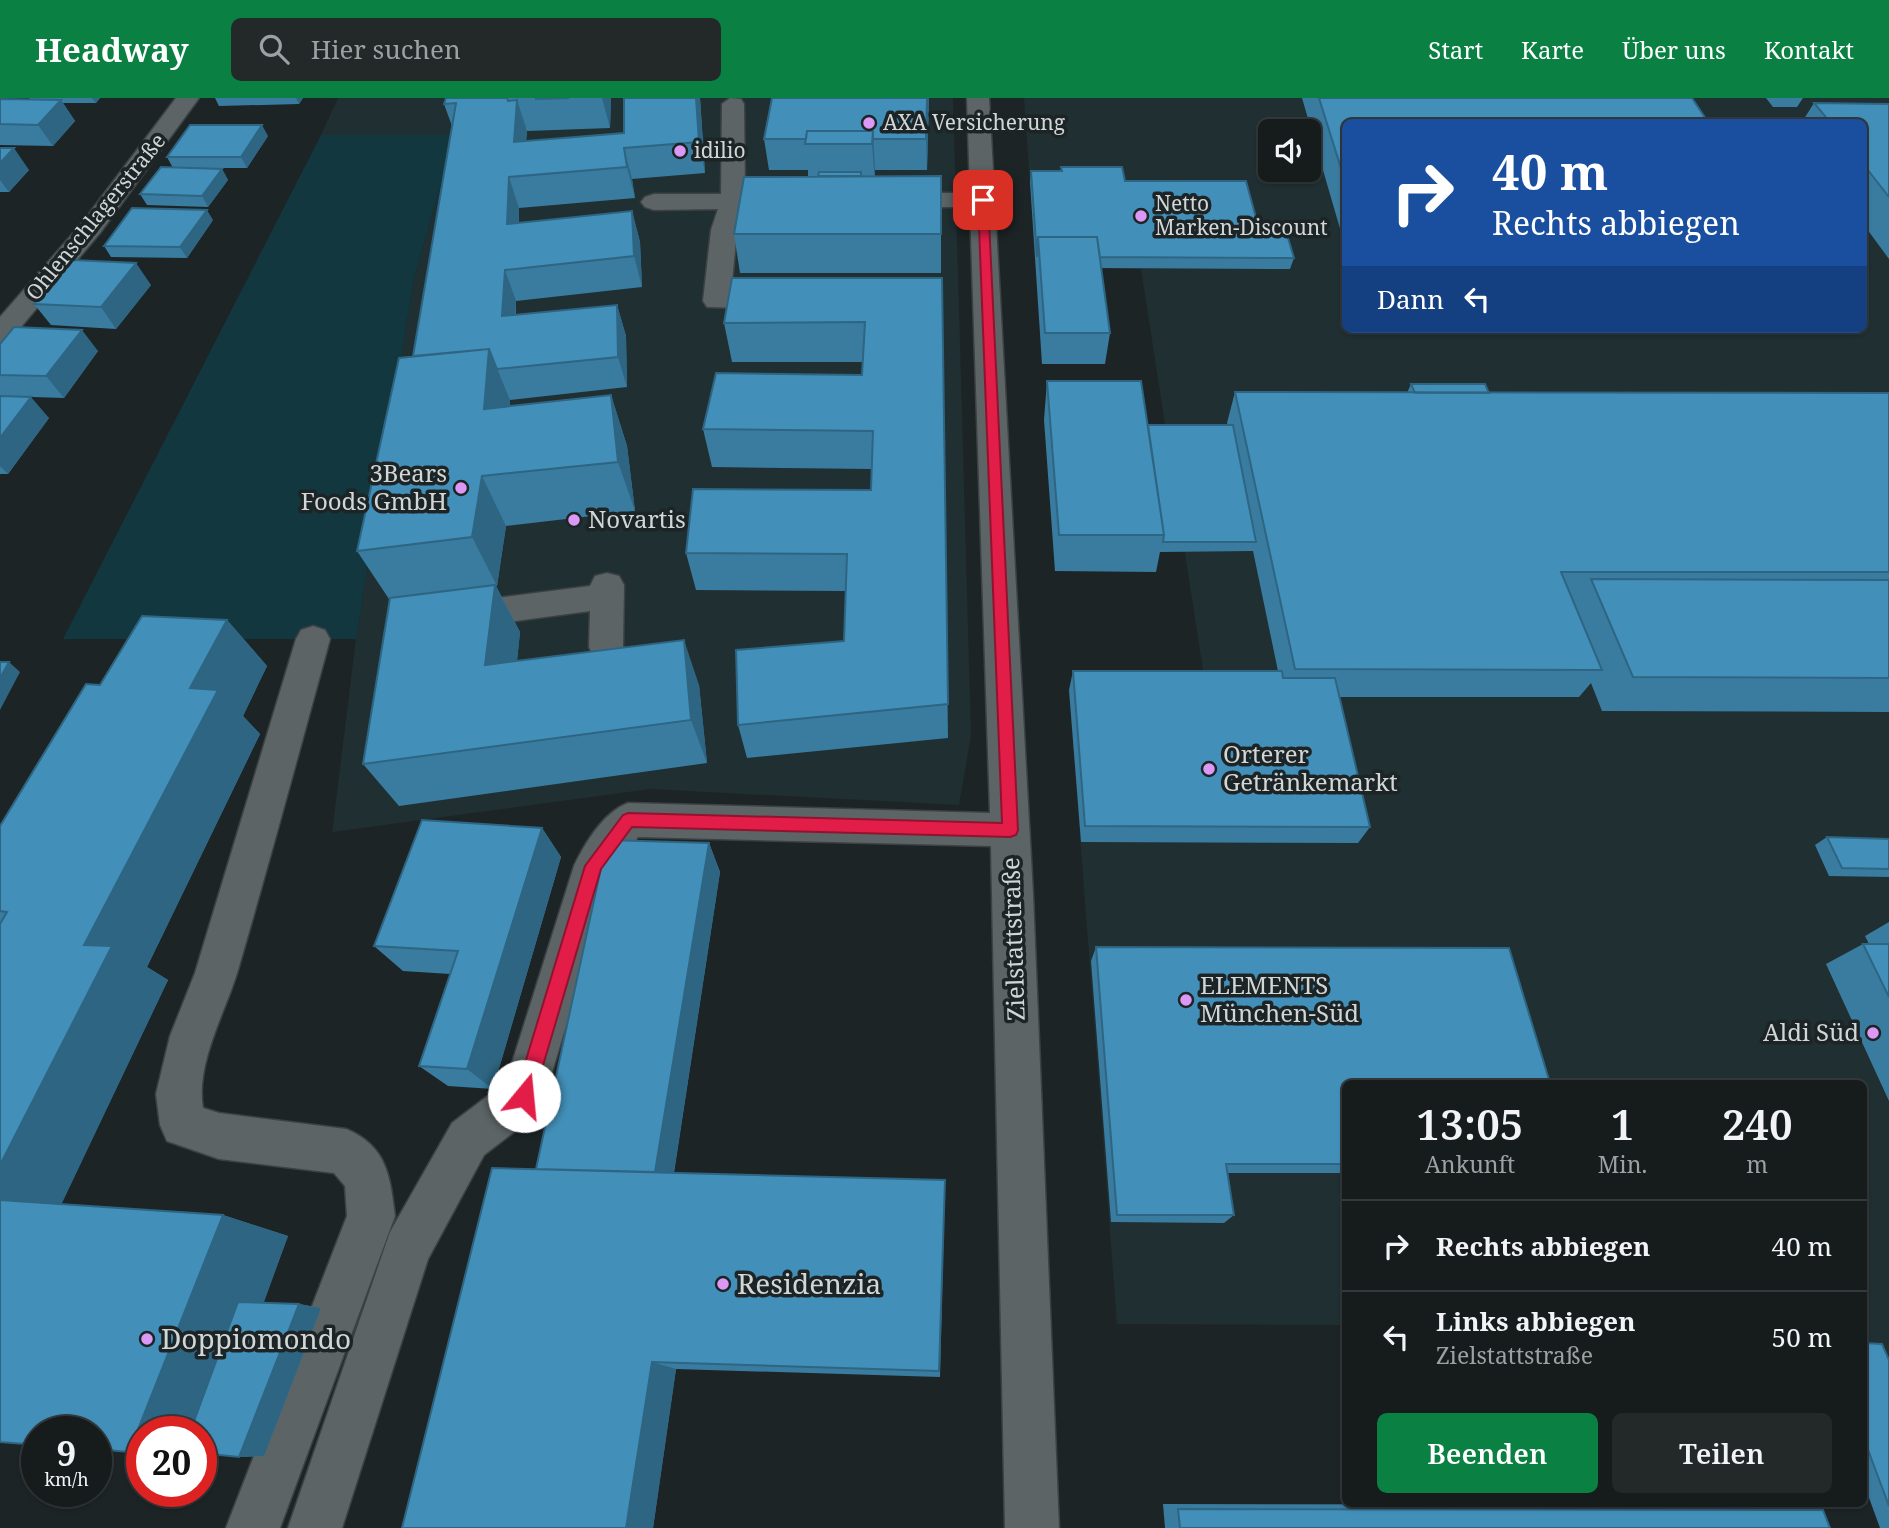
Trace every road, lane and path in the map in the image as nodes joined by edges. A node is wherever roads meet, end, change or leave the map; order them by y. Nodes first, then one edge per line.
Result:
1 (188, 98) edge
2 (978, 98) edge
3 (733, 104) dead end
4 (983, 200) junction
5 (733, 201) junction
6 (813, 201) edge
7 (867, 201) edge
8 (654, 202) dead end
9 (808, 301) edge
10 (0, 334) edge
11 (429, 619) edge
12 (313, 639) dead end
13 (606, 647) edge
14 (1010, 830) junction
15 (253, 1528) edge
16 (315, 1528) edge
17 (1032, 1528) edge

1 - 10 street, Ohlenschlagerstraße
2 - 4 street, Zielstattstraße
3 - 5 street
4 - 7 street
4 - 14 street, Zielstattstraße
5 - 6 street
5 - 8 street
5 - 9 street
11 - 13 street
12 - 15 street
14 - 16 street
14 - 17 street, Zielstattstraße

